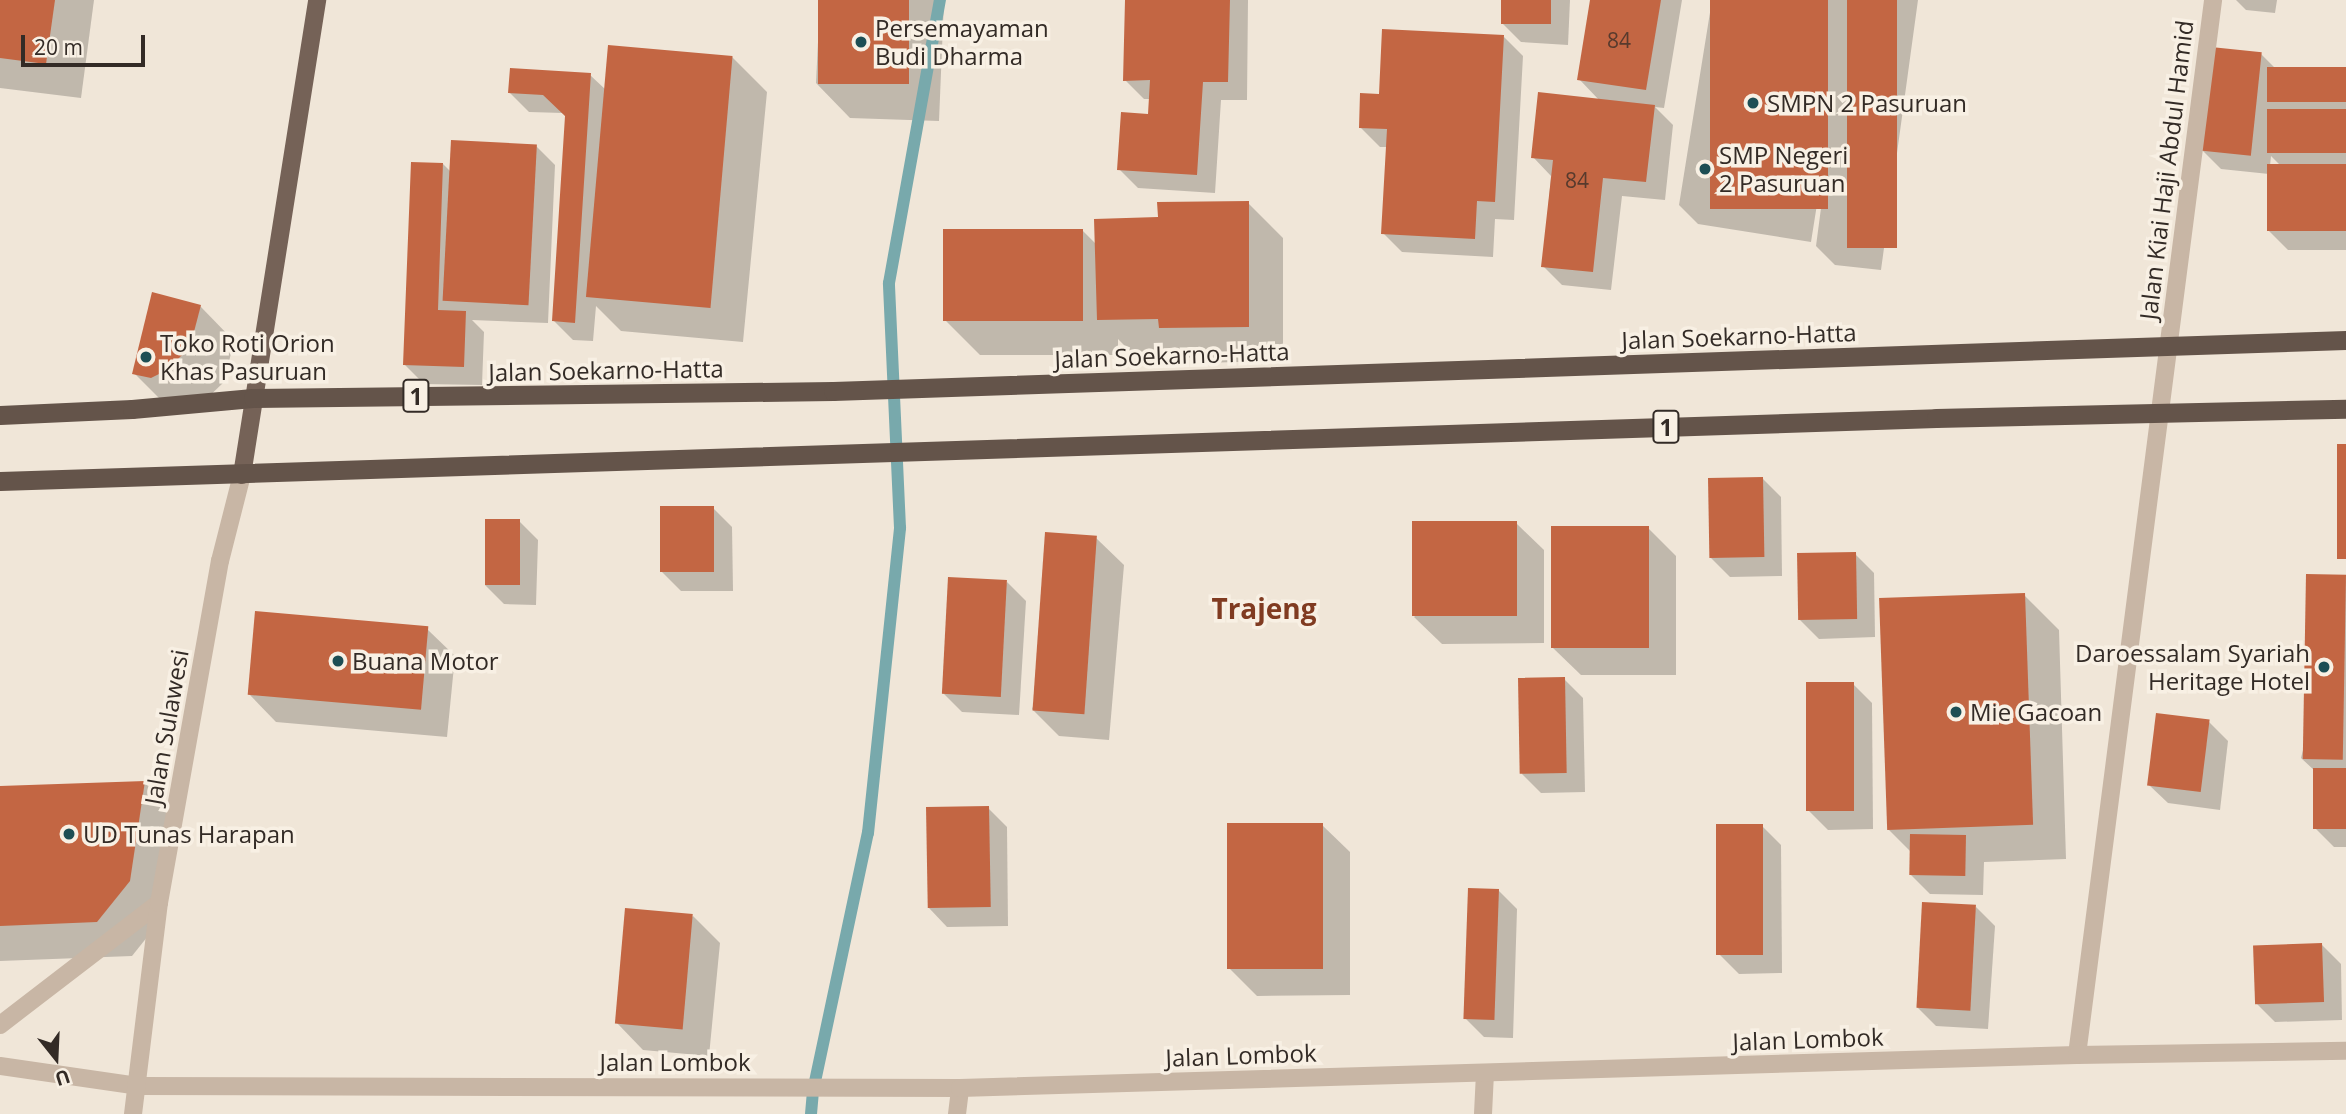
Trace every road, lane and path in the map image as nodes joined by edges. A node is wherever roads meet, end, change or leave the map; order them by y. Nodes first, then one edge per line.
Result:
1 (317, 0) edge
2 (2213, 0) edge
3 (2346, 340) edge
4 (2168, 346) junction
5 (253, 398) junction
6 (2346, 409) edge
7 (2161, 413) junction
8 (0, 415) edge
9 (242, 475) junction
10 (0, 481) edge
11 (159, 903) junction
12 (0, 1026) edge
13 (2346, 1051) edge
14 (2077, 1055) junction
15 (0, 1066) edge
16 (1485, 1073) junction
17 (138, 1086) junction
18 (960, 1088) junction
19 (133, 1114) edge
20 (957, 1114) edge
21 (1483, 1114) edge

1 - 5 main road
2 - 4 street, Jalan Kiai Haji Abdul Hamid
3 - 4 highway, Jalan Soekarno-Hatta / 1
4 - 5 highway, Jalan Soekarno-Hatta / 1
4 - 7 street, Jalan Kiai Haji Abdul Hamid
5 - 8 highway, Jalan Soekarno-Hatta / 1
5 - 9 main road
6 - 7 highway, 1
7 - 9 highway, 1
7 - 14 street, Jalan Kiai Haji Abdul Hamid
9 - 10 highway, 1
9 - 11 street, Jalan Sulawesi
11 - 12 street
11 - 17 street, Jalan Sulawesi
13 - 14 street, Jalan Lombok
14 - 16 street, Jalan Lombok
15 - 17 street, Jalan Lombok
16 - 18 street, Jalan Lombok
16 - 21 street
17 - 18 street, Jalan Lombok
17 - 19 street, Jalan Sulawesi
18 - 20 street

